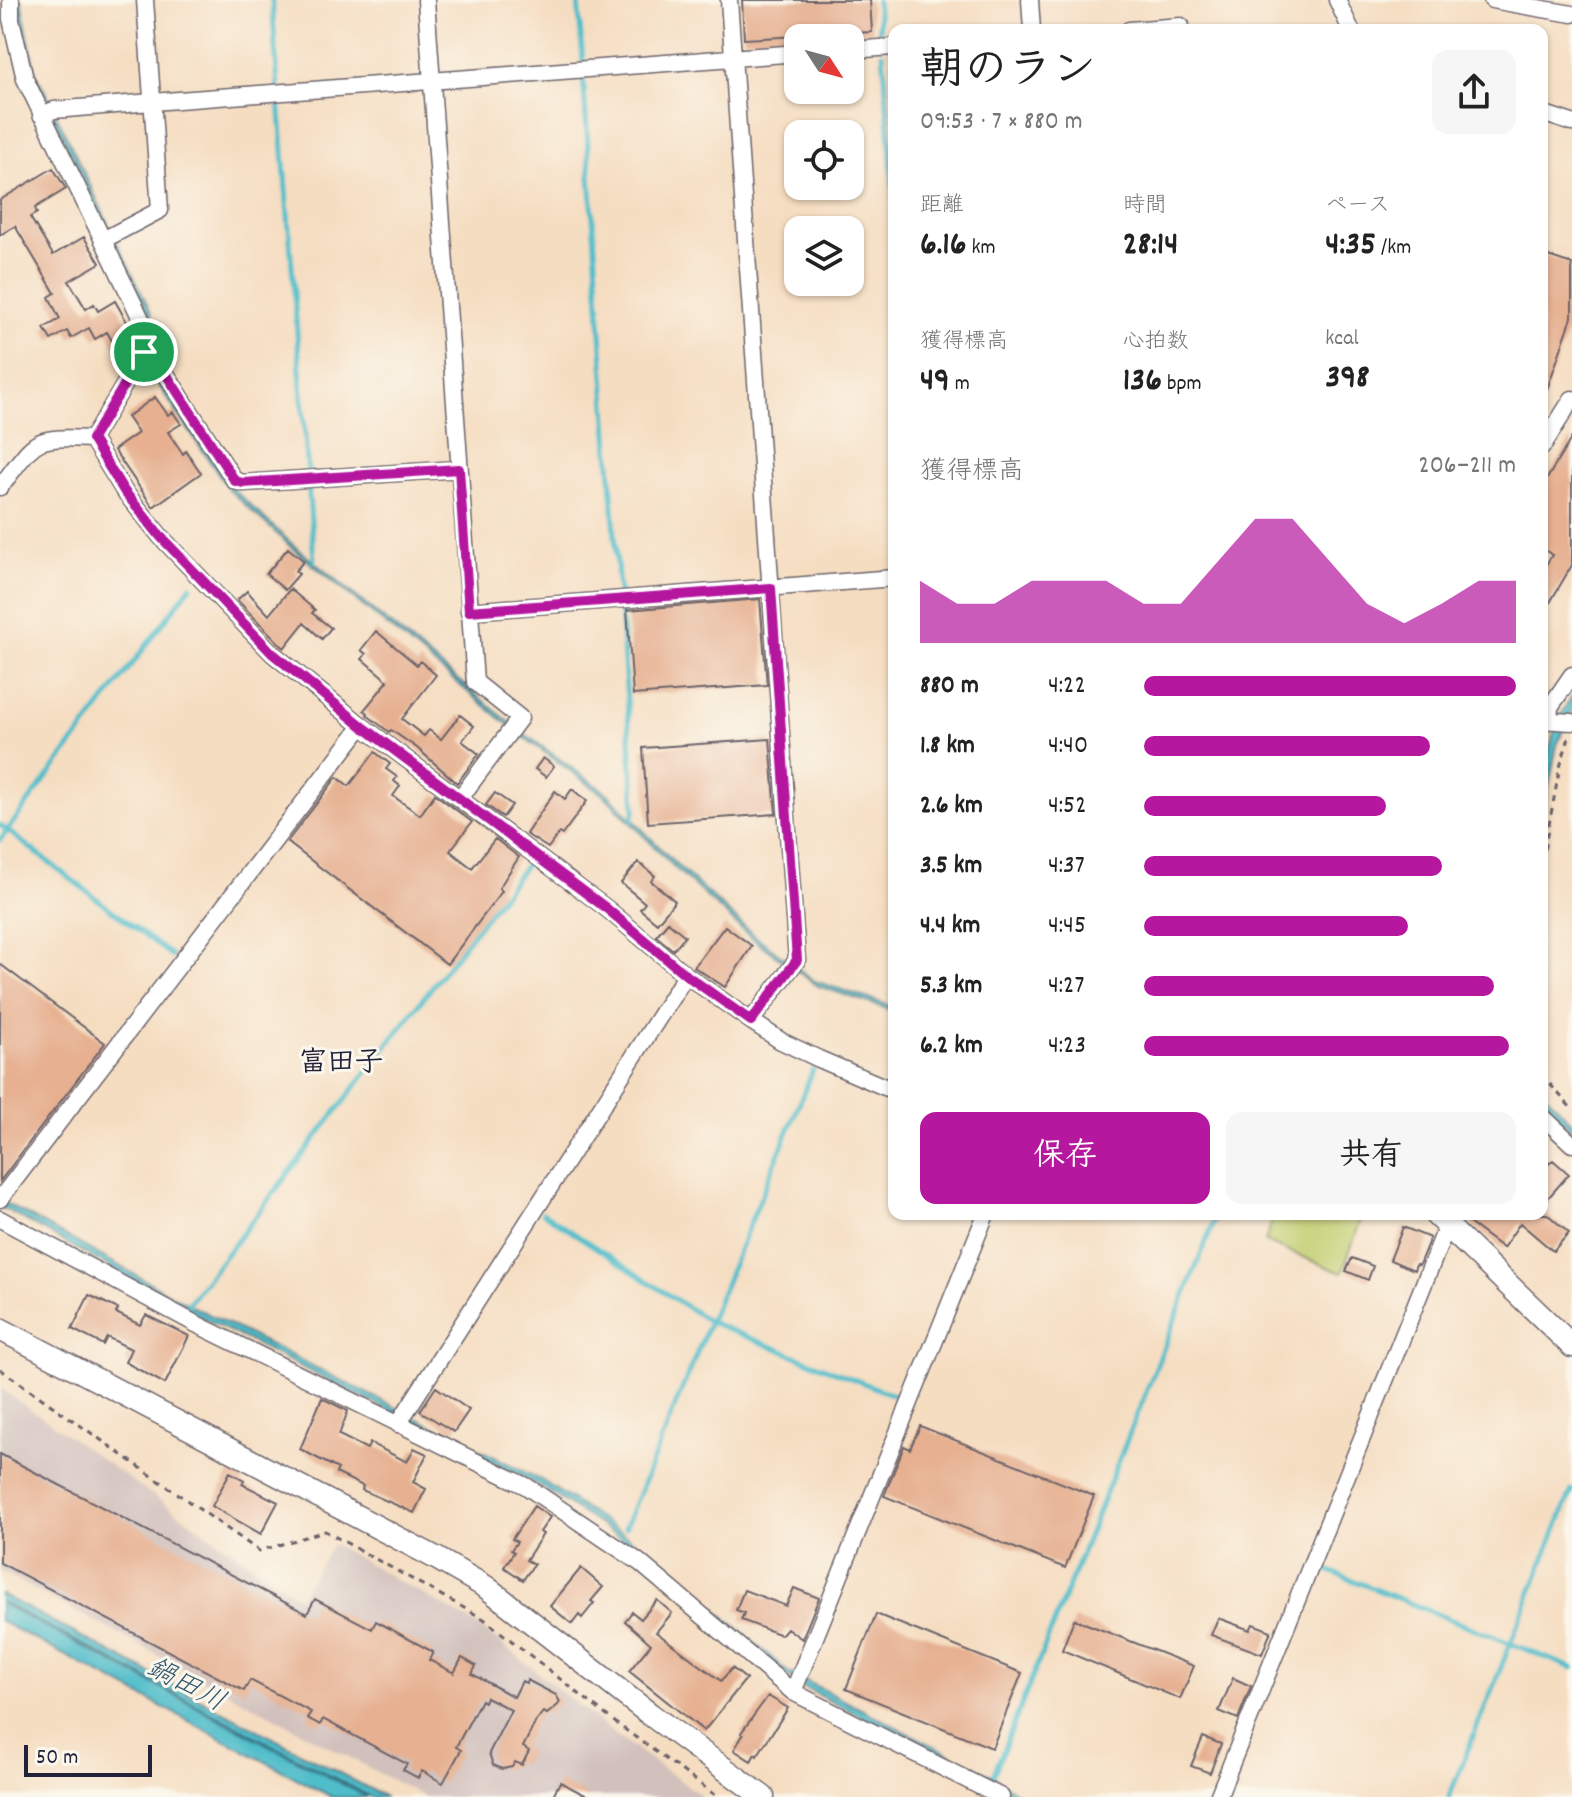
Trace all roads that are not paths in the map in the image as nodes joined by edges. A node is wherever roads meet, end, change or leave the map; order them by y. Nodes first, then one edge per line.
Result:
1 (11, 0) edge
2 (145, 0) edge
3 (426, 0) edge
4 (729, 0) edge
5 (1030, 0) edge
6 (1337, 0) edge
7 (1492, 0) edge
8 (1572, 14) edge
9 (1032, 24) edge
10 (1348, 24) edge
11 (888, 47) edge
12 (864, 49) edge
13 (784, 54) edge
14 (733, 58) junction
15 (433, 81) junction
16 (152, 102) junction
17 (48, 112) junction
18 (1548, 115) edge
19 (1572, 123) edge
20 (111, 236) junction
21 (150, 355) junction
22 (1572, 399) edge
23 (1548, 437) edge
24 (92, 439) junction
25 (459, 469) junction
26 (0, 487) edge
27 (888, 578) edge
28 (771, 588) junction
29 (469, 611) junction
30 (1572, 675) edge
31 (1555, 722) edge
32 (362, 726) junction
33 (460, 798) junction
34 (686, 975) junction
35 (751, 1021) junction
36 (888, 1088) edge
37 (1548, 1122) edge
38 (1572, 1144) edge
39 (1, 1198) edge
40 (0, 1219) edge
41 (984, 1220) edge
42 (1441, 1220) edge
43 (0, 1329) edge
44 (1572, 1346) edge
45 (403, 1417) junction
46 (796, 1685) junction
47 (763, 1797) edge
48 (1001, 1797) edge
49 (1218, 1797) edge

1 - 17 street
2 - 16 street
3 - 15 street
4 - 14 street
5 - 9 street
6 - 10 street
7 - 8 street
11 - 12 street
13 - 14 street
14 - 15 street
14 - 28 street
15 - 16 street
15 - 25 street
16 - 17 street
16 - 20 street
17 - 20 street
18 - 19 street
20 - 21 street
21 - 24 street
21 - 25 street
22 - 23 street
24 - 26 street
24 - 32 street
25 - 29 street
27 - 28 street
28 - 29 street
28 - 35 street
29 - 33 street
30 - 31 street
32 - 33 street
32 - 39 street
33 - 34 street
34 - 35 street
34 - 45 street
35 - 36 street
37 - 38 street
40 - 45 street
41 - 46 street
42 - 44 street
42 - 49 street
43 - 47 street
45 - 46 street
46 - 48 street

